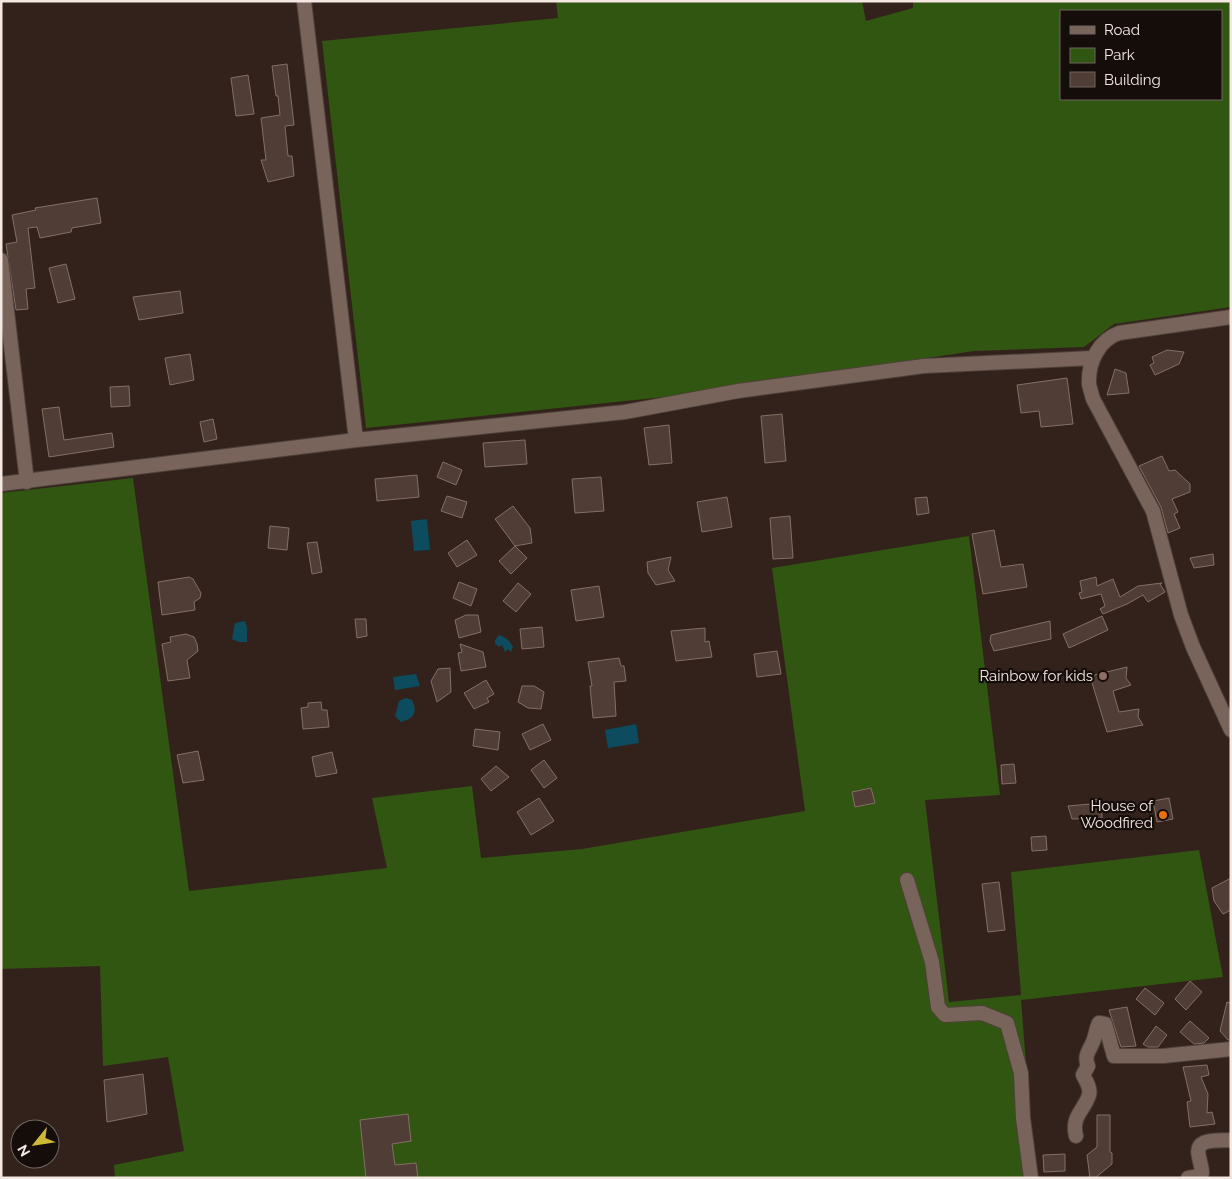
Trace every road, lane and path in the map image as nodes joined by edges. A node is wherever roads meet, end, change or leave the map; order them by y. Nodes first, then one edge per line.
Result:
1 (304, 1) edge
2 (1, 260) edge
3 (1231, 317) edge
4 (1094, 358) junction
5 (356, 440) junction
6 (27, 482) junction
7 (1, 484) edge
8 (1231, 730) edge
9 (907, 880) dead end
10 (1231, 1049) edge
11 (1076, 1136) dead end
12 (1231, 1140) edge
13 (1031, 1178) edge
14 (1188, 1178) edge

1 - 5 street
2 - 6 street
3 - 4 street
4 - 5 street
4 - 8 street
5 - 6 street
6 - 7 street
9 - 13 street
10 - 11 street
12 - 14 street

